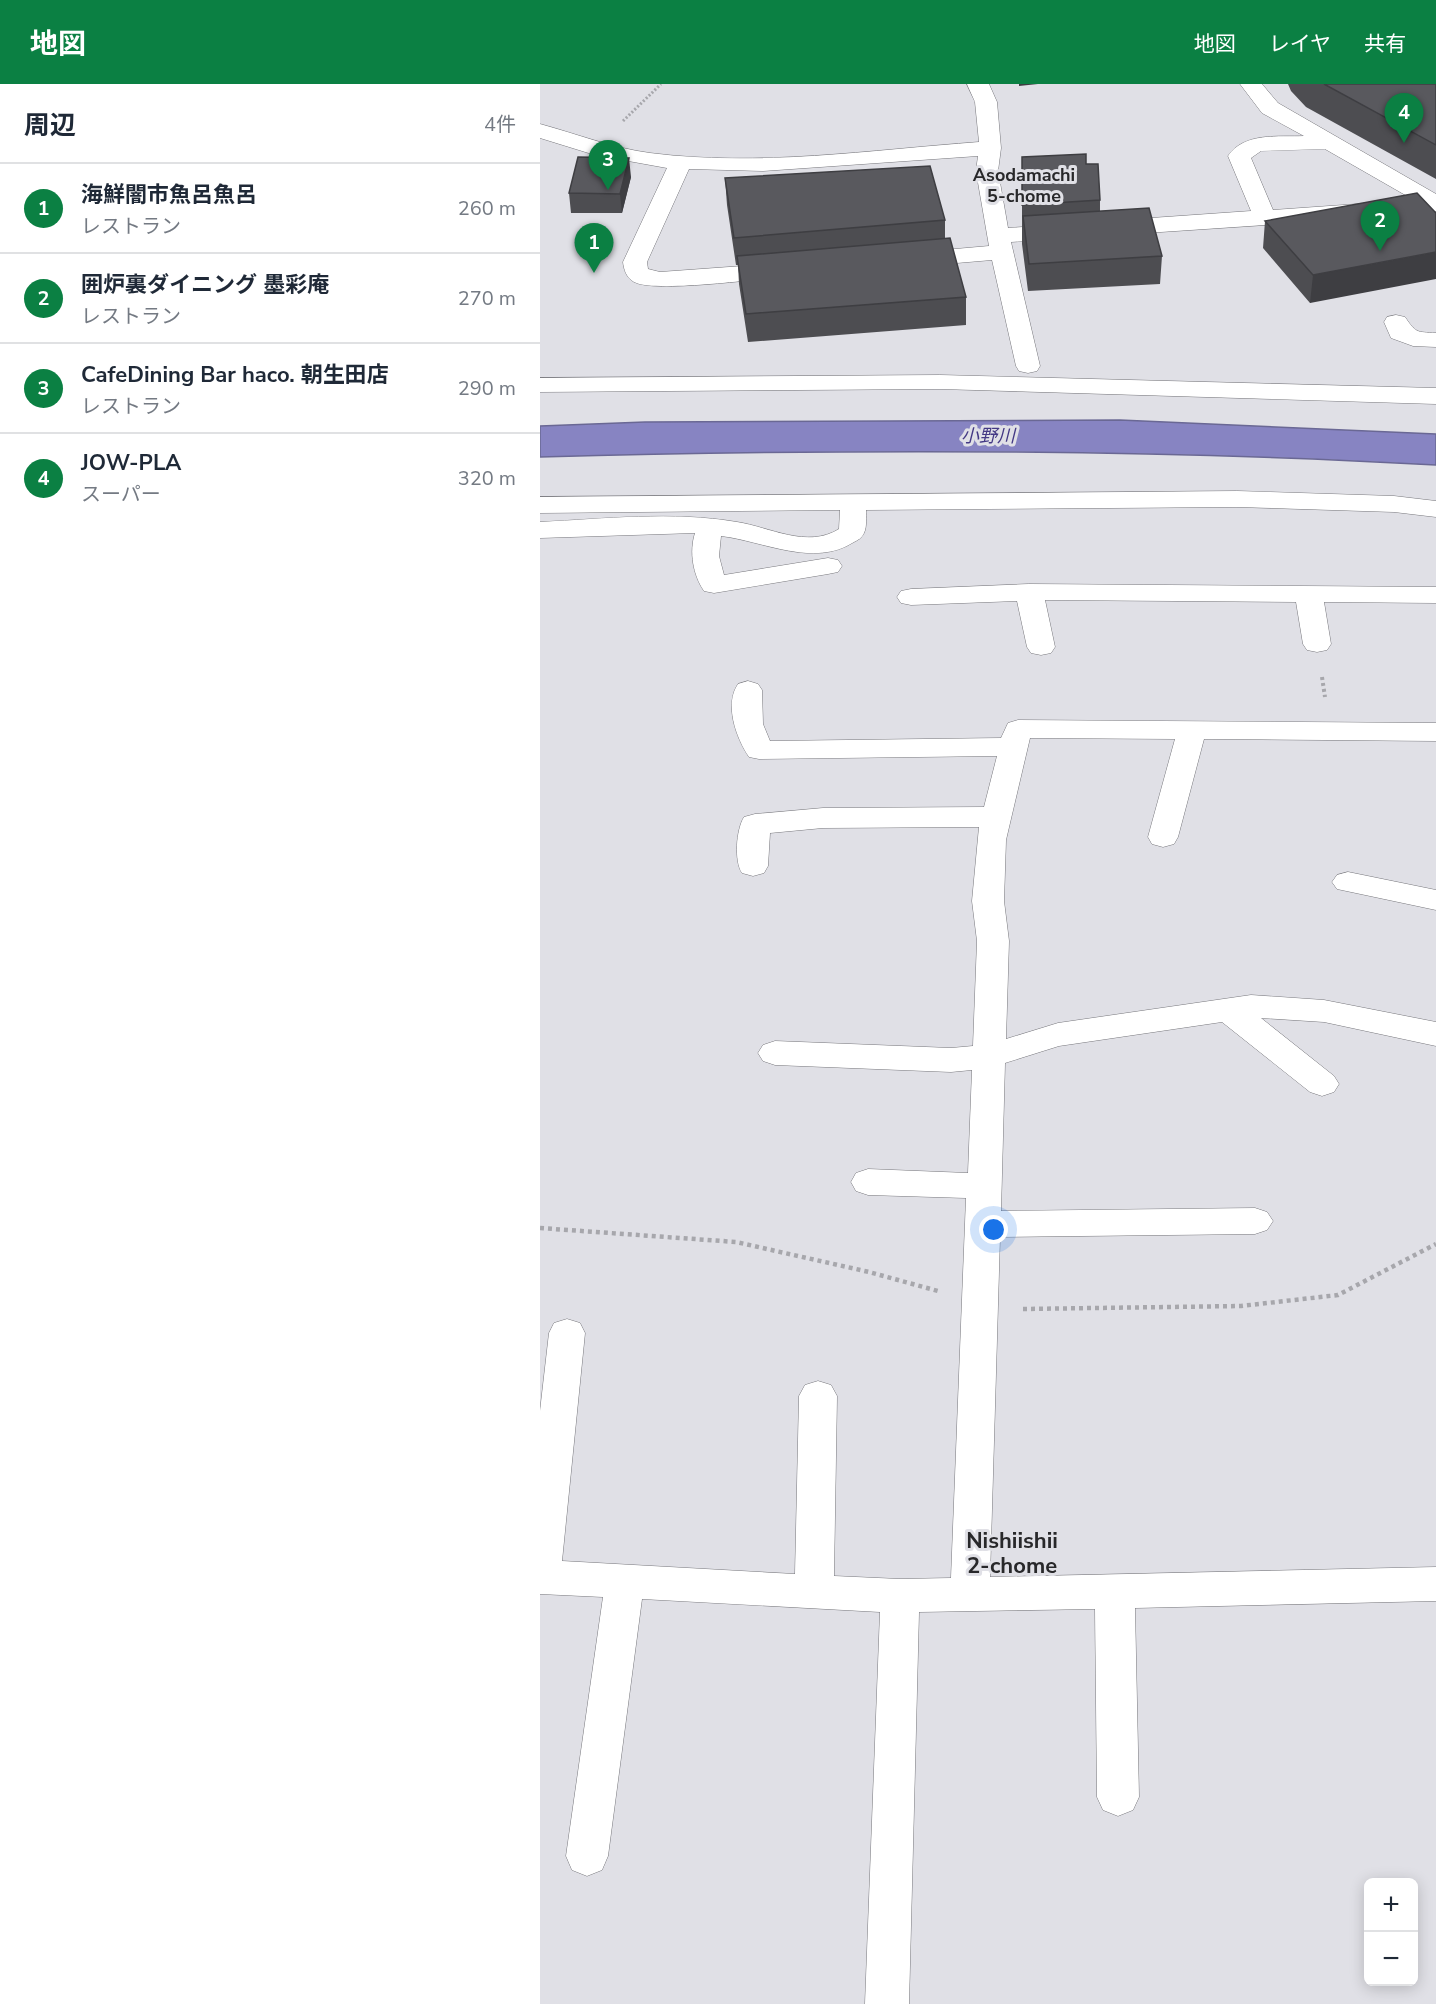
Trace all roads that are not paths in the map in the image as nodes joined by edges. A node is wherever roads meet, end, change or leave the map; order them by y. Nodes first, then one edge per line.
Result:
1 (978, 84) edge
2 (1251, 84) edge
3 (540, 131) edge
4 (1329, 142) junction
5 (990, 148) junction
6 (680, 164) junction
7 (1436, 203) edge
8 (1265, 217) junction
9 (1000, 244) junction
10 (884, 262) edge
11 (802, 269) edge
12 (1396, 322) dead end
13 (1436, 340) edge
14 (1028, 366) dead end
15 (540, 386) edge
16 (1436, 396) edge
17 (853, 503) junction
18 (540, 505) edge
19 (1436, 508) edge
20 (712, 527) junction
21 (540, 530) edge
22 (828, 566) dead end
23 (1029, 592) junction
24 (1436, 595) edge
25 (1309, 596) junction
26 (911, 597) dead end
27 (1317, 644) road end
28 (1041, 647) dead end
29 (748, 690) dead end
30 (1192, 730) junction
31 (1436, 732) edge
32 (1013, 747) junction
33 (995, 817) junction
34 (1163, 837) dead end
35 (753, 866) dead end
36 (1347, 882) dead end
37 (1436, 900) edge
38 (1226, 1008) junction
39 (1436, 1034) edge
40 (775, 1053) dead end
41 (988, 1056) junction
42 (1322, 1084) dead end
43 (868, 1182) dead end
44 (983, 1186) junction
45 (1255, 1221) dead end
46 (982, 1224) junction
47 (567, 1333) dead end
48 (818, 1396) dead end
49 (541, 1577) edge
50 (625, 1581) junction
51 (1436, 1584) edge
52 (814, 1589) junction
53 (1114, 1591) junction
54 (970, 1594) junction
55 (900, 1596) junction
56 (1118, 1797) dead end
57 (587, 1856) dead end
58 (887, 2004) edge

1 - 5 street
2 - 4 street
3 - 6 street
4 - 7 street
4 - 8 street
5 - 6 street
5 - 9 street
6 - 11 street
7 - 8 street
8 - 9 street
9 - 10 street
9 - 14 street
12 - 13 street
15 - 16 street
17 - 18 street
17 - 19 street
17 - 20 street
20 - 21 street
20 - 22 street
23 - 25 street
23 - 26 street
23 - 28 street
24 - 25 street
25 - 27 street
29 - 32 street
30 - 31 street
30 - 32 street
30 - 34 street
32 - 33 street
33 - 35 street
33 - 41 street
36 - 37 street
38 - 39 street
38 - 41 street
38 - 42 street
40 - 41 street
41 - 44 street
43 - 44 street
44 - 46 street
45 - 46 street
46 - 54 street
47 - 49 street
48 - 52 street
49 - 50 street
50 - 52 street
50 - 57 street
51 - 53 street
52 - 55 street
53 - 54 street
53 - 56 street
54 - 55 street
55 - 58 street

